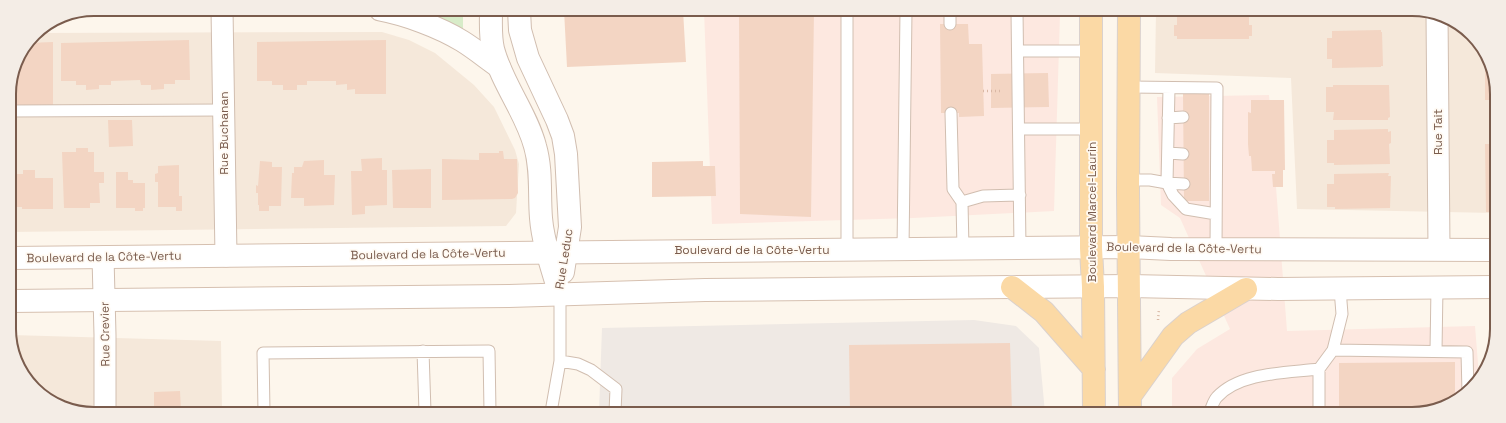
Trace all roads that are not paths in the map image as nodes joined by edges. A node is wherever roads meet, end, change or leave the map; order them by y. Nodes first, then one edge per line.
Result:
1 (222, 16) edge
2 (405, 16) edge
3 (491, 16) edge
4 (519, 16) edge
5 (847, 16) edge
6 (906, 16) edge
7 (950, 16) edge
8 (1017, 16) edge
9 (1092, 16) edge
10 (1129, 16) edge
11 (1437, 20) edge
12 (950, 24) dead end
13 (1092, 50) junction
14 (1018, 51) junction
15 (500, 68) junction
16 (1129, 87) junction
17 (1169, 88) junction
18 (224, 110) junction
19 (16, 111) edge
20 (951, 113) dead end
21 (1168, 118) junction
22 (1183, 118) dead end
23 (1019, 129) junction
24 (1092, 129) junction
25 (1168, 153) junction
26 (1183, 154) dead end
27 (1128, 180) junction
28 (1167, 183) junction
29 (1184, 184) dead end
30 (1020, 195) junction
31 (962, 202) junction
32 (1216, 214) junction
33 (1129, 247) junction
34 (963, 248) junction
35 (1020, 248) junction
36 (1091, 248) junction
37 (903, 249) junction
38 (1216, 249) junction
39 (848, 250) junction
40 (1439, 250) junction
41 (1490, 250) edge
42 (557, 253) junction
43 (103, 256) junction
44 (226, 256) junction
45 (16, 258) edge
46 (1130, 286) junction
47 (1012, 287) junction
48 (1093, 287) junction
49 (1490, 287) edge
50 (1437, 288) junction
51 (1246, 289) junction
52 (1340, 289) junction
53 (560, 295) junction
54 (104, 300) junction
55 (16, 301) edge
56 (1333, 350) junction
57 (423, 351) junction
58 (1436, 351) junction
59 (560, 361) junction
60 (1094, 369) junction
61 (1319, 369) junction
62 (1468, 383) edge
63 (1130, 405) edge
64 (105, 407) edge
65 (264, 407) edge
66 (425, 407) edge
67 (490, 407) edge
68 (552, 407) edge
69 (615, 407) edge
70 (1094, 407) edge
71 (1212, 407) edge
72 (1318, 407) edge

1 - 18 street, Rue Buchanan
2 - 15 street
3 - 15 main road, Rue Leduc
4 - 42 main road, Rue Leduc
5 - 39 lane
6 - 37 lane
7 - 12 lane
8 - 14 lane
9 - 13 main road, Boulevard Marcel-Laurin
10 - 16 main road
11 - 40 street, Rue Tait
13 - 14 lane
13 - 24 main road, Boulevard Marcel-Laurin
14 - 23 lane
15 - 42 main road, Rue Leduc
16 - 17 lane
16 - 27 main road
17 - 21 lane
17 - 32 lane
18 - 19 lane
18 - 44 street, Rue Buchanan
20 - 31 lane
21 - 22 lane
21 - 25 lane
23 - 24 lane
23 - 30 lane
24 - 36 main road, Boulevard Marcel-Laurin
25 - 26 lane
25 - 28 lane
27 - 28 lane
27 - 33 main road
28 - 29 lane
28 - 32 lane
30 - 31 lane
30 - 35 lane
31 - 34 lane
32 - 38 lane
33 - 36 main road, Boulevard de la Côte-Vertu
33 - 38 main road, Boulevard de la Côte-Vertu
33 - 46 main road
34 - 35 main road, Boulevard de la Côte-Vertu
34 - 37 main road, Boulevard de la Côte-Vertu
35 - 36 main road, Boulevard de la Côte-Vertu
36 - 48 main road, Boulevard Marcel-Laurin
37 - 39 main road, Boulevard de la Côte-Vertu
38 - 40 main road, Boulevard de la Côte-Vertu
39 - 42 main road, Boulevard de la Côte-Vertu
40 - 41 main road, Boulevard de la Côte-Vertu
42 - 44 main road, Boulevard de la Côte-Vertu
42 - 53 main road, Rue Leduc
43 - 44 main road, Boulevard de la Côte-Vertu
43 - 45 main road, Boulevard de la Côte-Vertu
43 - 54 street, Rue Crevier
46 - 48 main road
46 - 51 main road
46 - 63 main road
47 - 48 main road
47 - 53 main road
47 - 60 main road
48 - 60 main road, Boulevard Marcel-Laurin
49 - 50 main road
50 - 52 main road
50 - 58 lane
51 - 52 main road
51 - 63 main road
52 - 56 lane
53 - 54 main road
53 - 59 lane
54 - 55 main road
54 - 64 street, Rue Crevier
56 - 58 lane
56 - 61 lane
57 - 65 lane
57 - 66 lane
57 - 67 lane
58 - 62 lane
59 - 68 lane
59 - 69 lane
60 - 70 main road, Boulevard Marcel-Laurin
61 - 71 lane
61 - 72 lane

